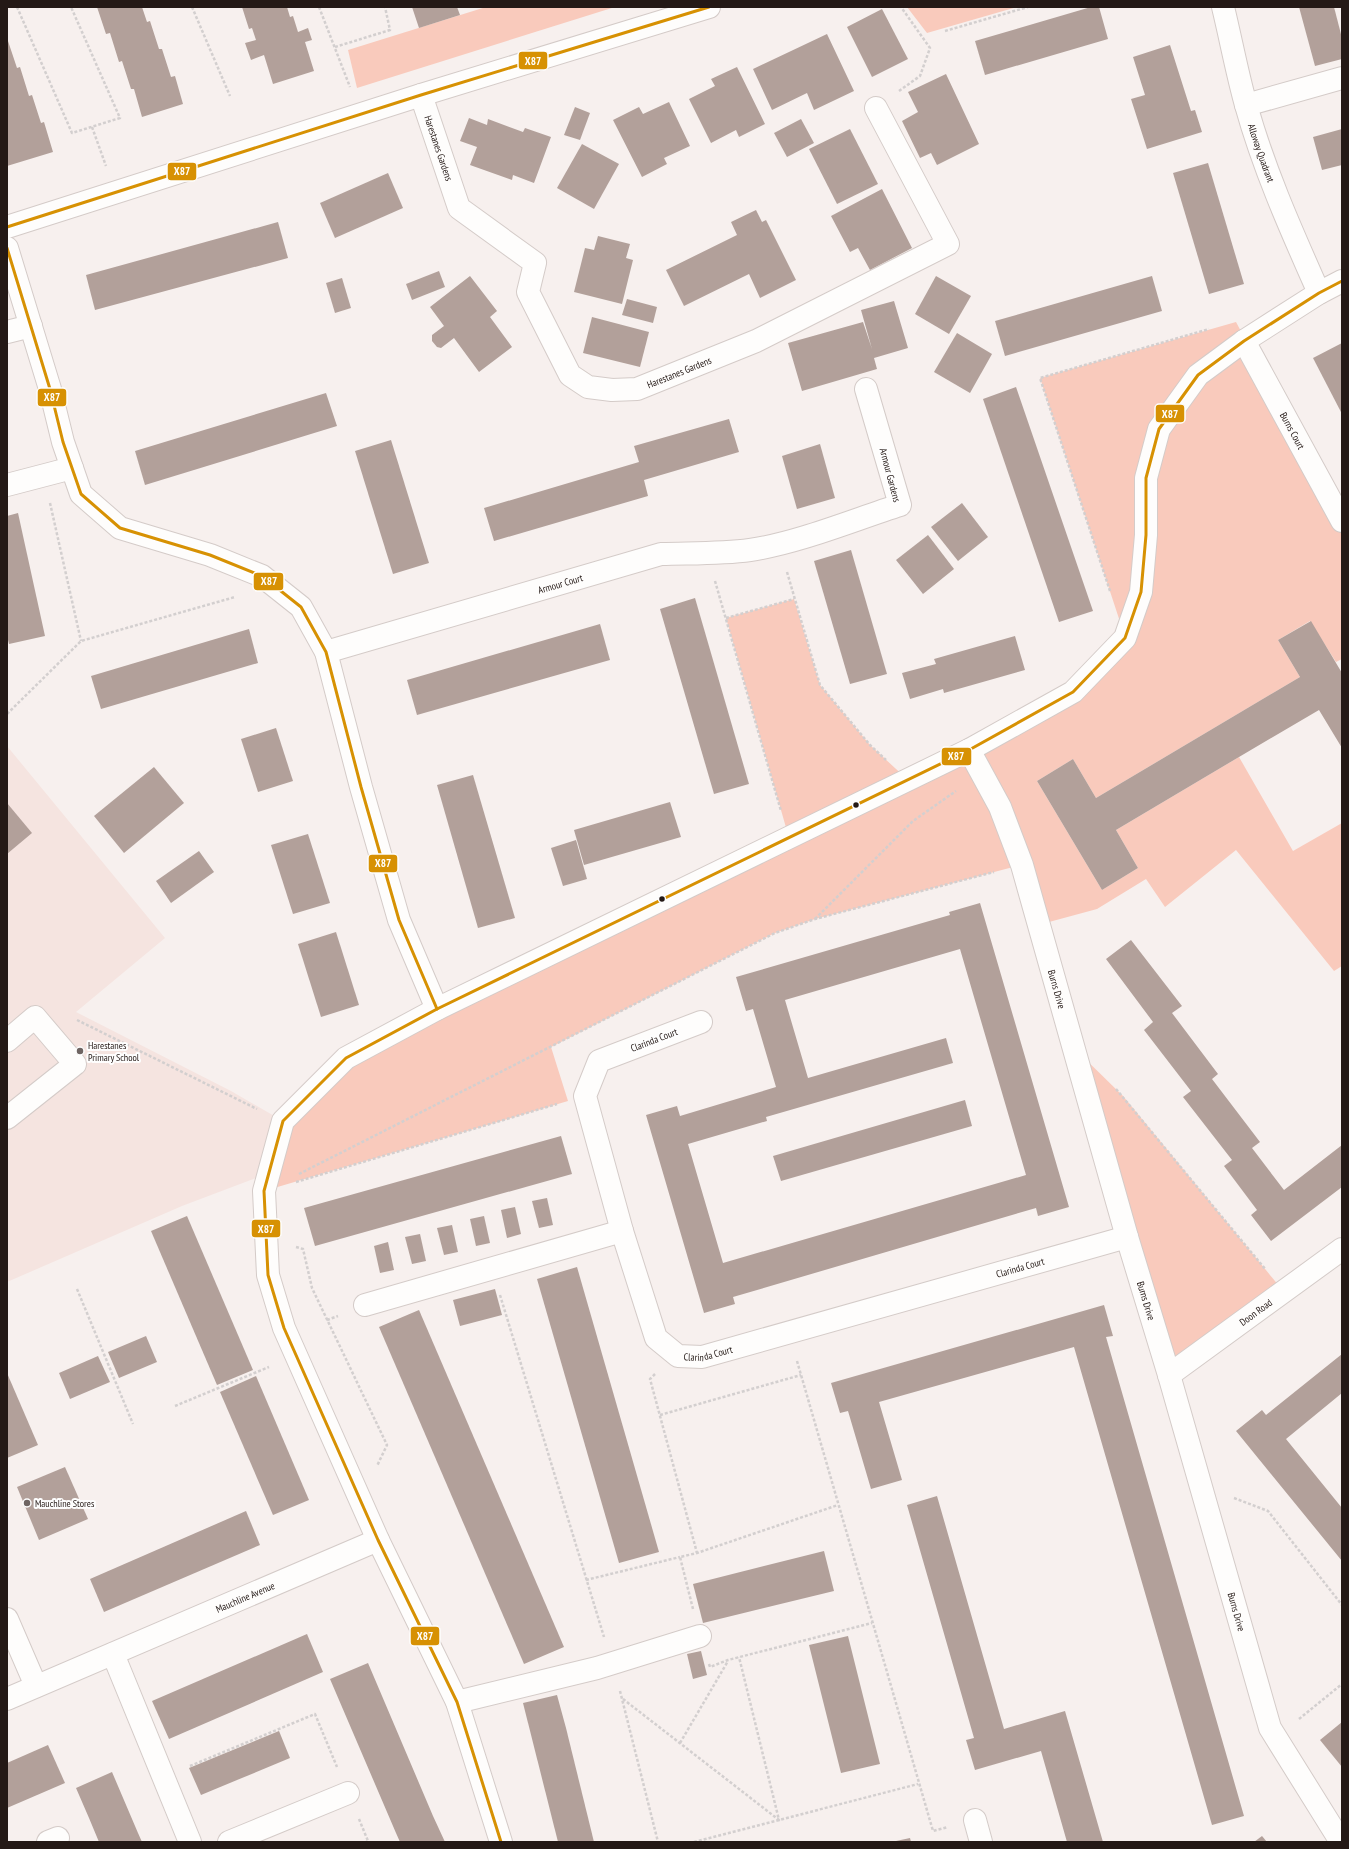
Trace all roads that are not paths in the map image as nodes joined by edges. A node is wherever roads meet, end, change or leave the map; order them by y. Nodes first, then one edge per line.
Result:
1 (709, 7) edge
2 (1223, 7) edge
3 (1342, 78) edge
4 (421, 95) junction
5 (1246, 105) junction
6 (876, 108) road end
7 (7, 227) edge
8 (7, 248) edge
9 (1342, 281) edge
10 (1319, 293) junction
11 (31, 326) junction
12 (7, 332) edge
13 (1244, 340) junction
14 (866, 389) dead end
15 (72, 468) junction
16 (7, 485) edge
17 (1342, 521) edge
18 (788, 541) joint
19 (326, 652) junction
20 (970, 750) junction
21 (437, 1009) junction
22 (701, 1022) dead end
23 (7, 1041) edge
24 (7, 1118) edge
25 (622, 1231) junction
26 (1127, 1237) junction
27 (1342, 1249) edge
28 (364, 1305) dead end
29 (1169, 1375) junction
30 (378, 1540) junction
31 (7, 1618) edge
32 (700, 1636) road end
33 (113, 1654) junction
34 (36, 1686) junction
35 (7, 1699) edge
36 (457, 1702) junction
37 (348, 1793) road end
38 (975, 1820) road end
39 (190, 1842) edge
40 (229, 1842) edge
41 (501, 1842) edge
42 (982, 1842) edge
43 (1341, 1842) edge

1 - 4 street
2 - 5 street, Alloway Quadrant
3 - 5 street
4 - 6 street, Harestanes Gardens
4 - 7 street
5 - 10 street, Alloway Quadrant
8 - 11 street
9 - 10 street
10 - 13 street
11 - 12 street
11 - 15 street
13 - 17 street, Burns Court
13 - 20 street
14 - 18 street, Armour Gardens
15 - 16 street
15 - 19 street
18 - 19 street, Armour Court
19 - 21 street
20 - 21 street
20 - 26 street, Burns Drive
21 - 30 street
22 - 25 street, Clarinda Court
23 - 24 street
25 - 26 street, Clarinda Court
25 - 28 street
26 - 29 street, Burns Drive
27 - 29 street, Doon Road
29 - 43 street, Burns Drive
30 - 33 street, Mauchline Avenue
30 - 36 street
31 - 34 street
32 - 36 street
33 - 34 street, Mauchline Avenue
33 - 39 street
34 - 35 street, Mauchline Avenue
36 - 41 street
37 - 40 street
38 - 42 street

